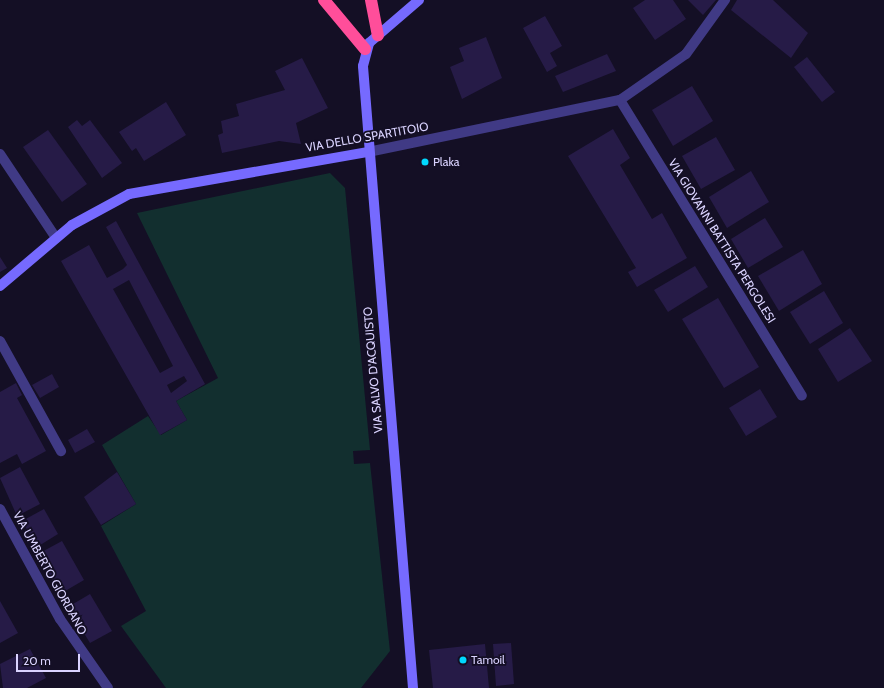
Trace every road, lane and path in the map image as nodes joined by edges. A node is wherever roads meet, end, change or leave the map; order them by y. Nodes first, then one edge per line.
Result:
1 (324, 0) edge
2 (371, 0) edge
3 (419, 0) edge
4 (725, 0) edge
5 (378, 35) junction
6 (365, 49) junction
7 (620, 100) junction
8 (368, 152) junction
9 (0, 154) edge
10 (56, 238) junction
11 (0, 286) edge
12 (0, 341) edge
13 (802, 396) dead end
14 (61, 452) dead end
15 (0, 509) edge
16 (108, 688) edge
17 (413, 688) edge

1 - 6 highway
2 - 5 highway
3 - 5 main road
4 - 7 street, VIA DELLO SPARTITOIO
5 - 6 main road
6 - 8 main road, VIA SALVO D'ACQUISTO
7 - 8 street, VIA DELLO SPARTITOIO
7 - 13 street, VIA GIOVANNI BATTISTA PERGOLESI
8 - 10 main road, VIA DELLO SPARTITOIO
8 - 17 main road, VIA SALVO D'ACQUISTO
9 - 10 street
10 - 11 main road, VIA DELLO SPARTITOIO
12 - 14 street
15 - 16 street, VIA UMBERTO GIORDANO

